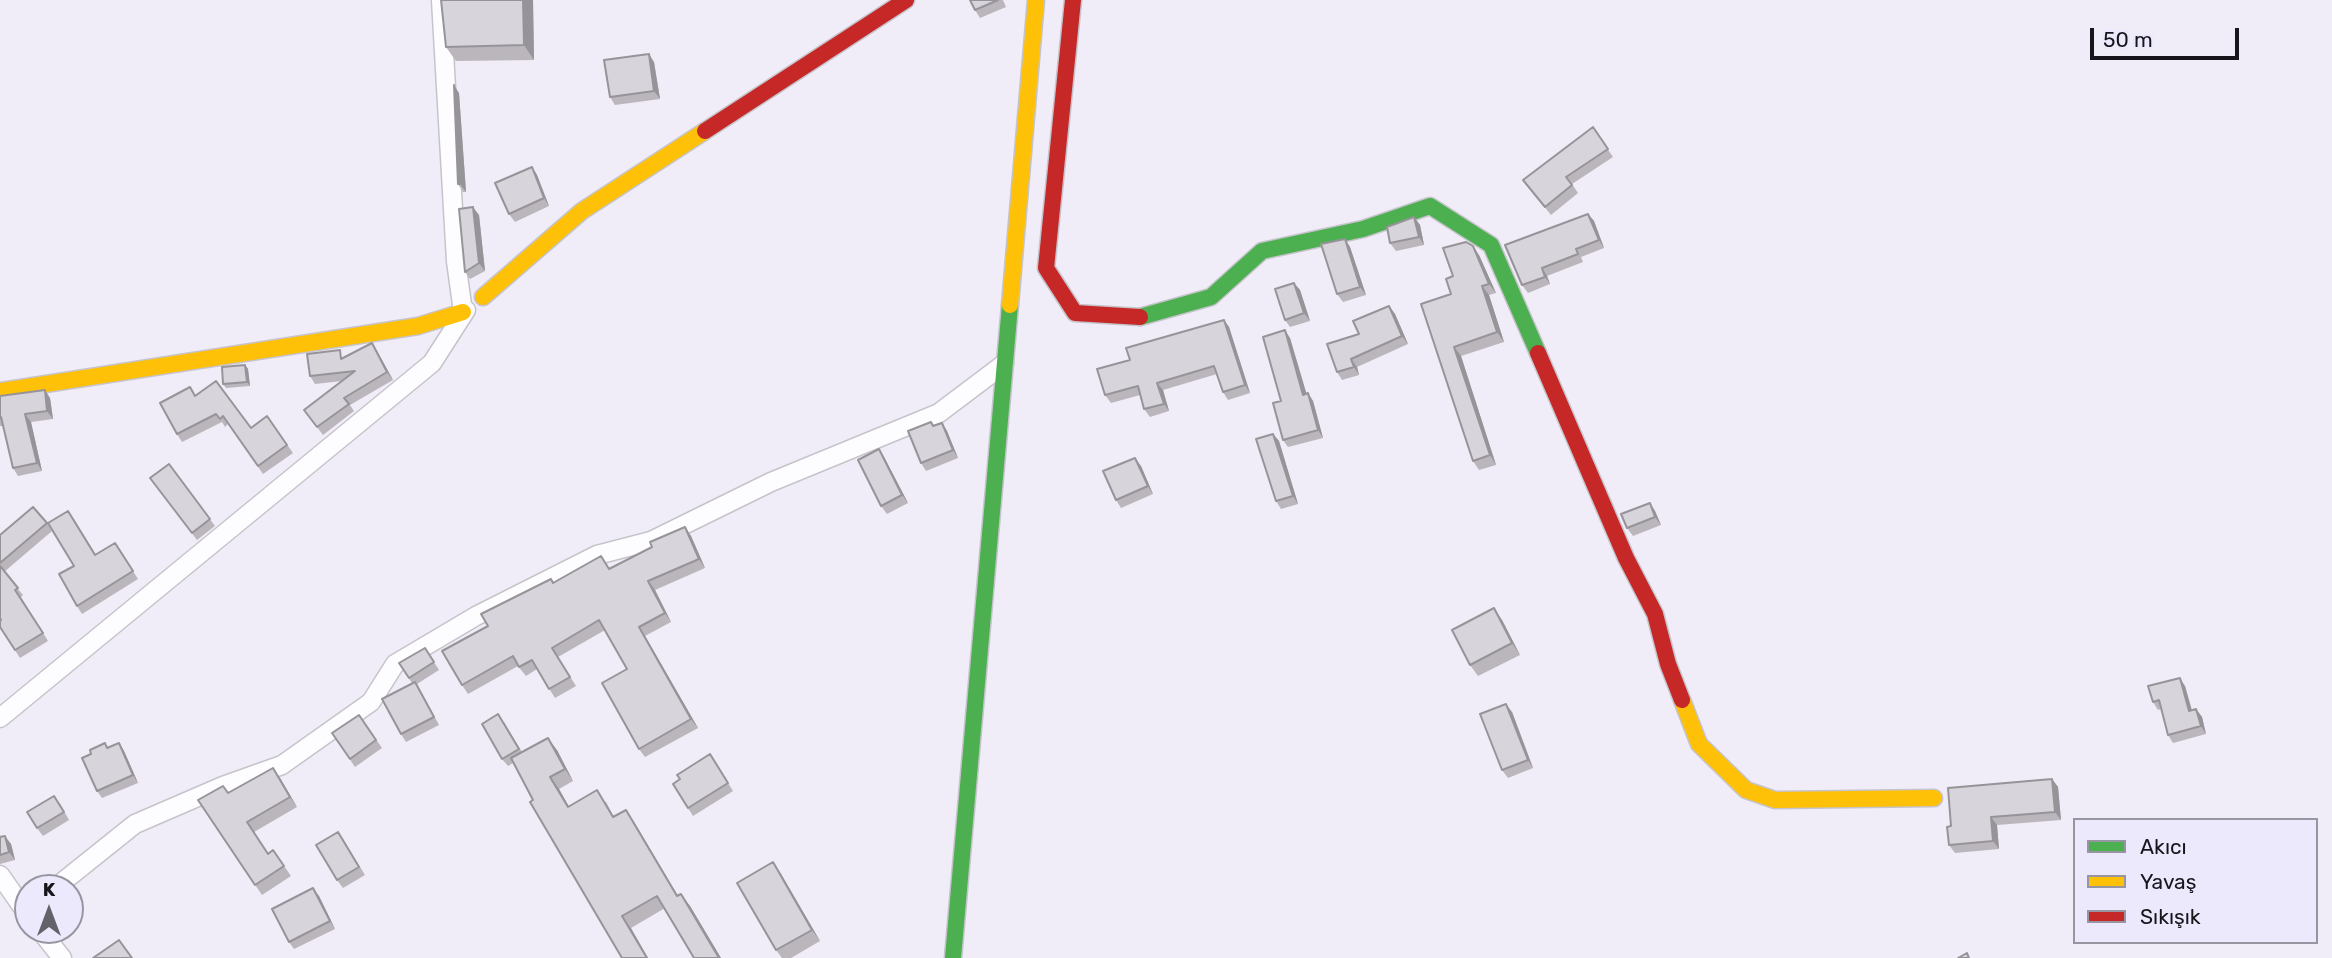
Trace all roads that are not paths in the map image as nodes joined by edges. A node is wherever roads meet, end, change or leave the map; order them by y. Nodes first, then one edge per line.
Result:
1 (441, 0) edge
2 (906, 0) edge
3 (1036, 0) edge
4 (1073, 0) edge
5 (483, 297) joint
6 (463, 312) junction
7 (1004, 365) junction
8 (0, 391) edge
9 (0, 718) edge
10 (1934, 798) dead end
11 (72, 874) edge
12 (0, 875) edge
13 (14, 895) edge
14 (51, 944) edge
15 (62, 958) edge
16 (953, 958) edge

1 - 6 street
2 - 5 street
3 - 7 street
4 - 10 street
5 - 6 street
6 - 8 street
6 - 9 street
7 - 11 street
7 - 16 street
12 - 13 street
14 - 15 street

